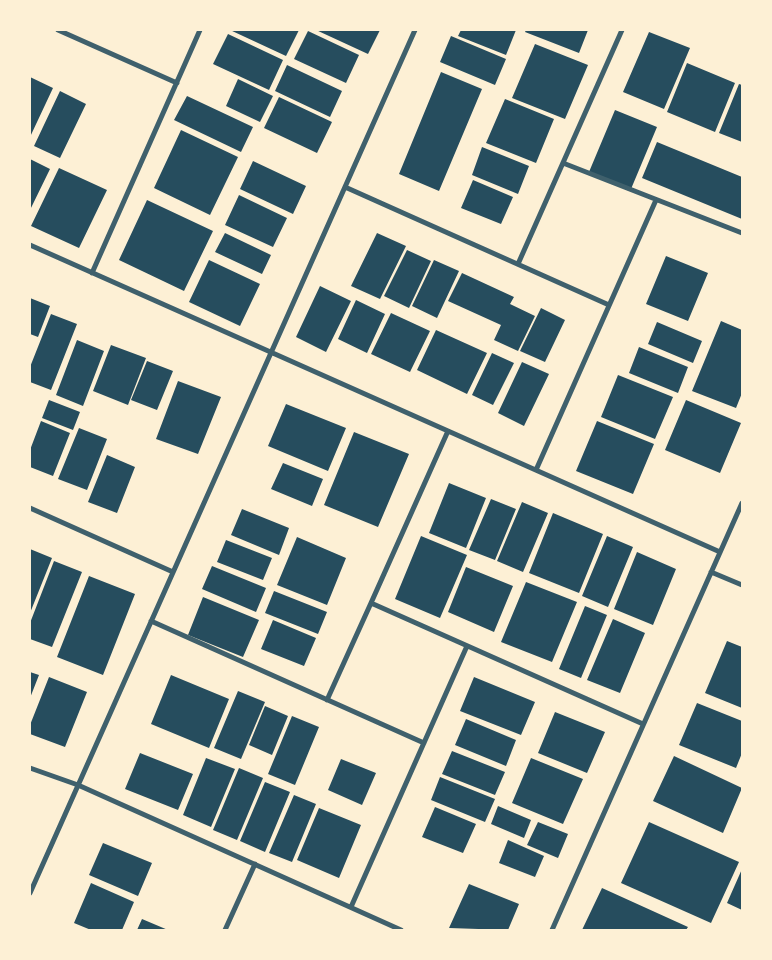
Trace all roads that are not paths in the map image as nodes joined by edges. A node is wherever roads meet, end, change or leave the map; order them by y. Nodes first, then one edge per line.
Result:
1 (59, 30) edge
2 (200, 30) edge
3 (415, 30) edge
4 (622, 30) edge
5 (177, 83) junction
6 (563, 163) junction
7 (345, 187) junction
8 (656, 200) junction
9 (742, 233) edge
10 (30, 245) edge
11 (518, 264) junction
12 (92, 272) junction
13 (609, 305) junction
14 (271, 352) junction
15 (448, 430) junction
16 (536, 470) junction
17 (742, 503) edge
18 (30, 508) edge
19 (720, 552) junction
20 (173, 572) junction
21 (711, 572) junction
22 (742, 586) edge
23 (371, 603) junction
24 (151, 621) junction
25 (467, 646) junction
26 (327, 700) junction
27 (643, 724) junction
28 (424, 743) junction
29 (30, 768) edge
30 (78, 785) junction
31 (255, 864) junction
32 (30, 892) edge
33 (351, 906) junction
34 (225, 930) edge
35 (401, 930) edge
36 (552, 930) edge

1 - 5 street
2 - 5 street
3 - 7 street
4 - 6 street
5 - 12 street
6 - 8 street
6 - 11 street
7 - 11 street
7 - 14 street
8 - 9 street
8 - 13 street
10 - 12 street
11 - 13 street
12 - 14 street
13 - 16 street
14 - 15 street
14 - 20 street
15 - 16 street
15 - 23 street
16 - 19 street
17 - 19 street
18 - 20 street
19 - 21 street
20 - 24 street
21 - 22 street
21 - 27 street
23 - 25 street
23 - 26 street
24 - 26 street
24 - 30 street
25 - 27 street
25 - 28 street
26 - 28 street
27 - 36 street
28 - 33 street
29 - 30 street
30 - 31 street
30 - 32 street
31 - 33 street
31 - 34 street
33 - 35 street

